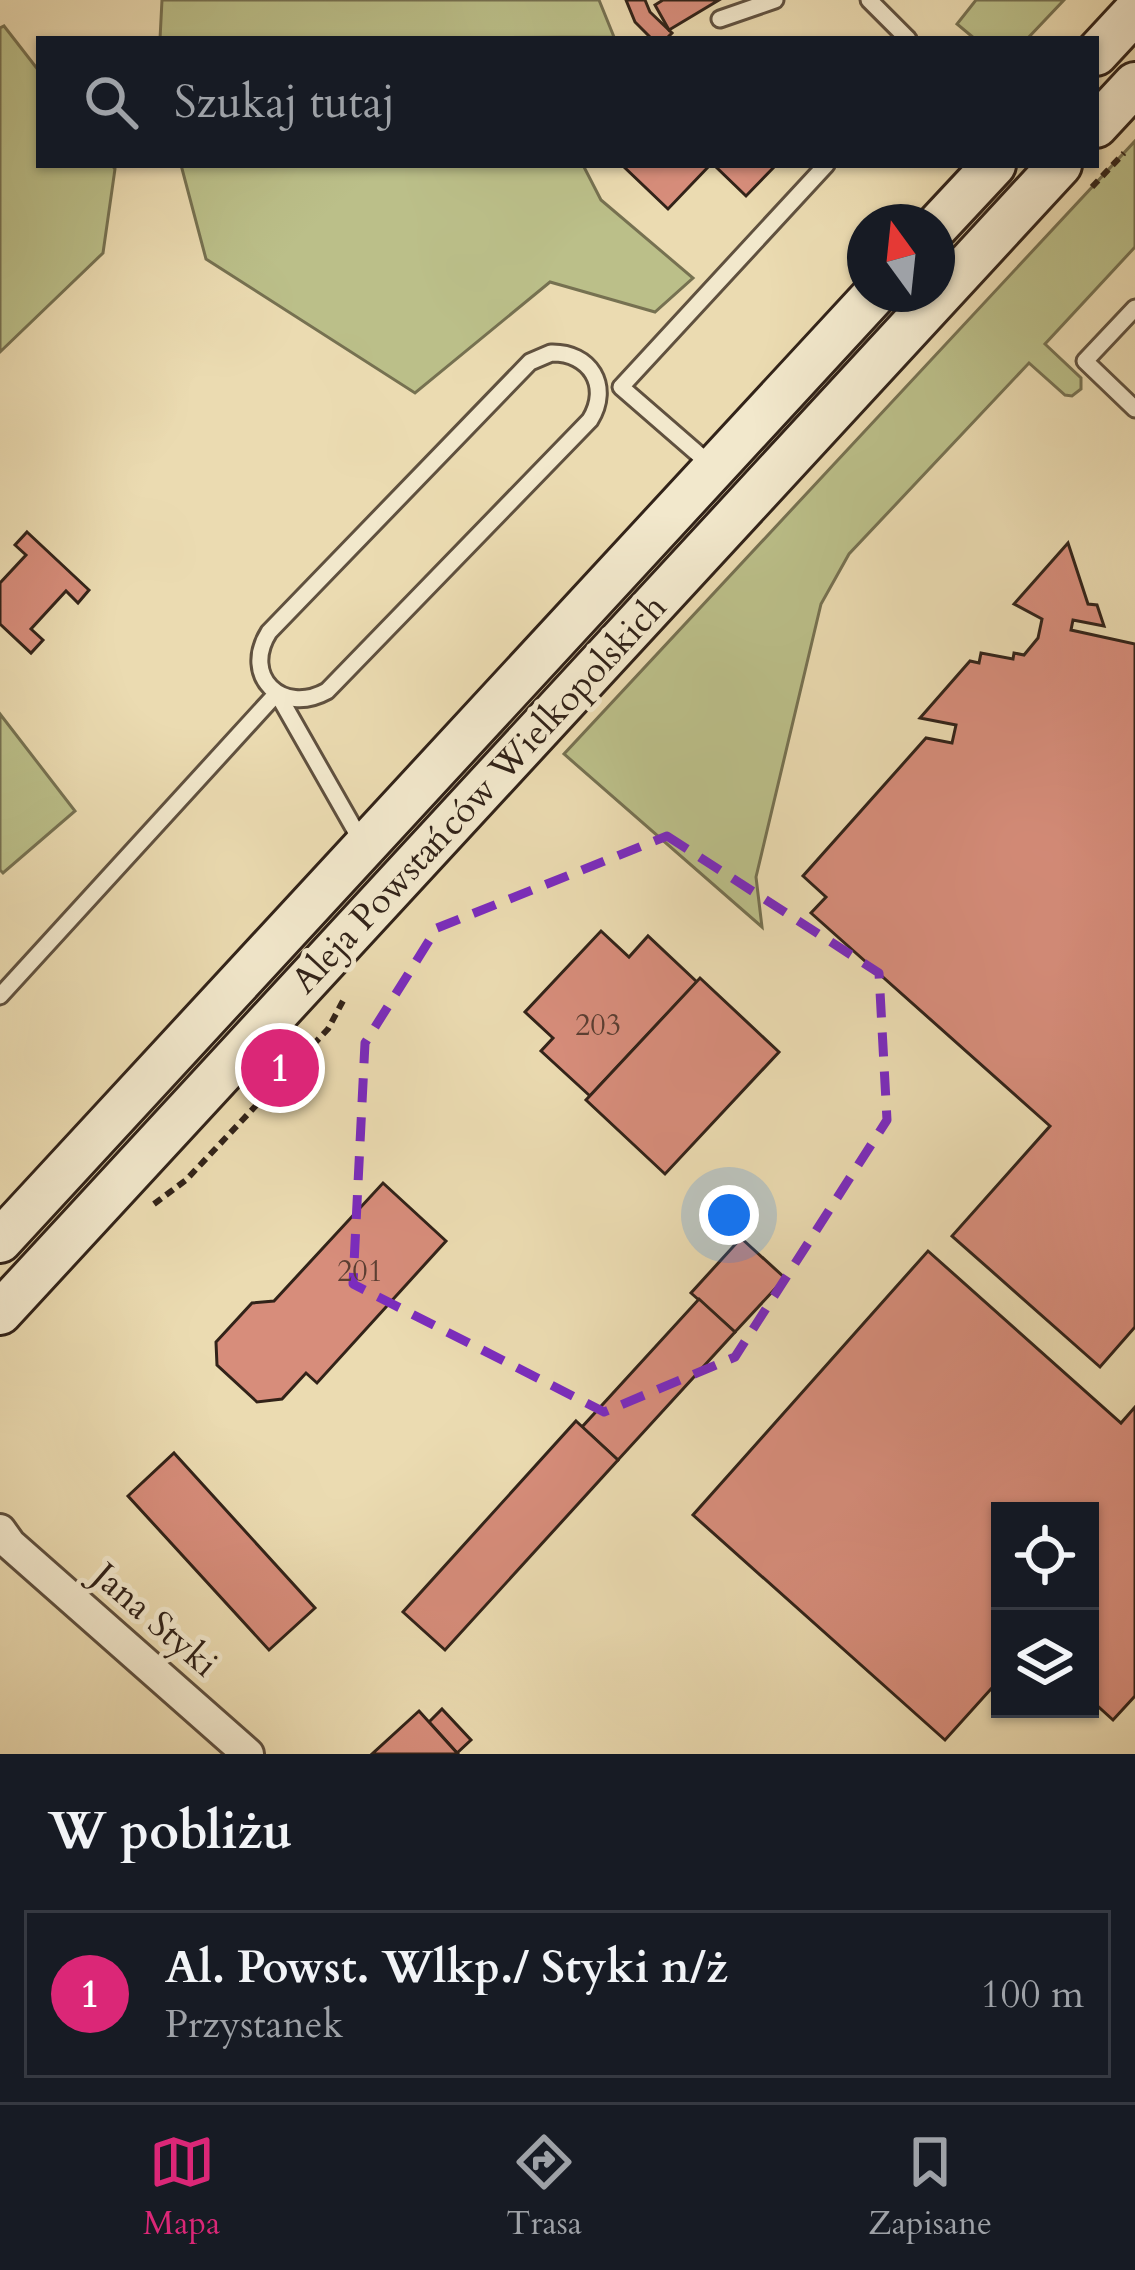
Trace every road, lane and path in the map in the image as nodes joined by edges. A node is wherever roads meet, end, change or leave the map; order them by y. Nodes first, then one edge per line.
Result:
1 (775, 0) edge
2 (869, 0) edge
3 (1135, 12) edge
4 (719, 19) dead end
5 (905, 36) edge
6 (1099, 51) edge
7 (1135, 84) edge
8 (1099, 123) edge
9 (823, 168) edge
10 (991, 168) edge
11 (1057, 168) edge
12 (955, 207) edge
13 (1135, 308) edge
14 (859, 312) edge
15 (621, 387) junction
16 (1135, 409) edge
17 (590, 420) junction
18 (724, 477) junction
19 (277, 693) junction
20 (364, 846) junction
21 (0, 996) edge
22 (0, 1240) edge
23 (0, 1312) edge
24 (3, 1542) edge
25 (248, 1754) edge

1 - 4 lane
2 - 5 lane
3 - 6 main road
7 - 8 main road
9 - 15 lane
10 - 12 main road
11 - 23 main road, Aleja Powstańców Wielkopolskich
13 - 16 lane
14 - 18 main road, Aleja Powstańców Wielkopolskich
15 - 17 lane
15 - 18 lane
17 - 19 lane
17 - 19 lane
18 - 20 main road, Aleja Powstańców Wielkopolskich
19 - 20 lane
19 - 21 lane
20 - 22 main road, Aleja Powstańców Wielkopolskich
24 - 25 street, Jana Styki

